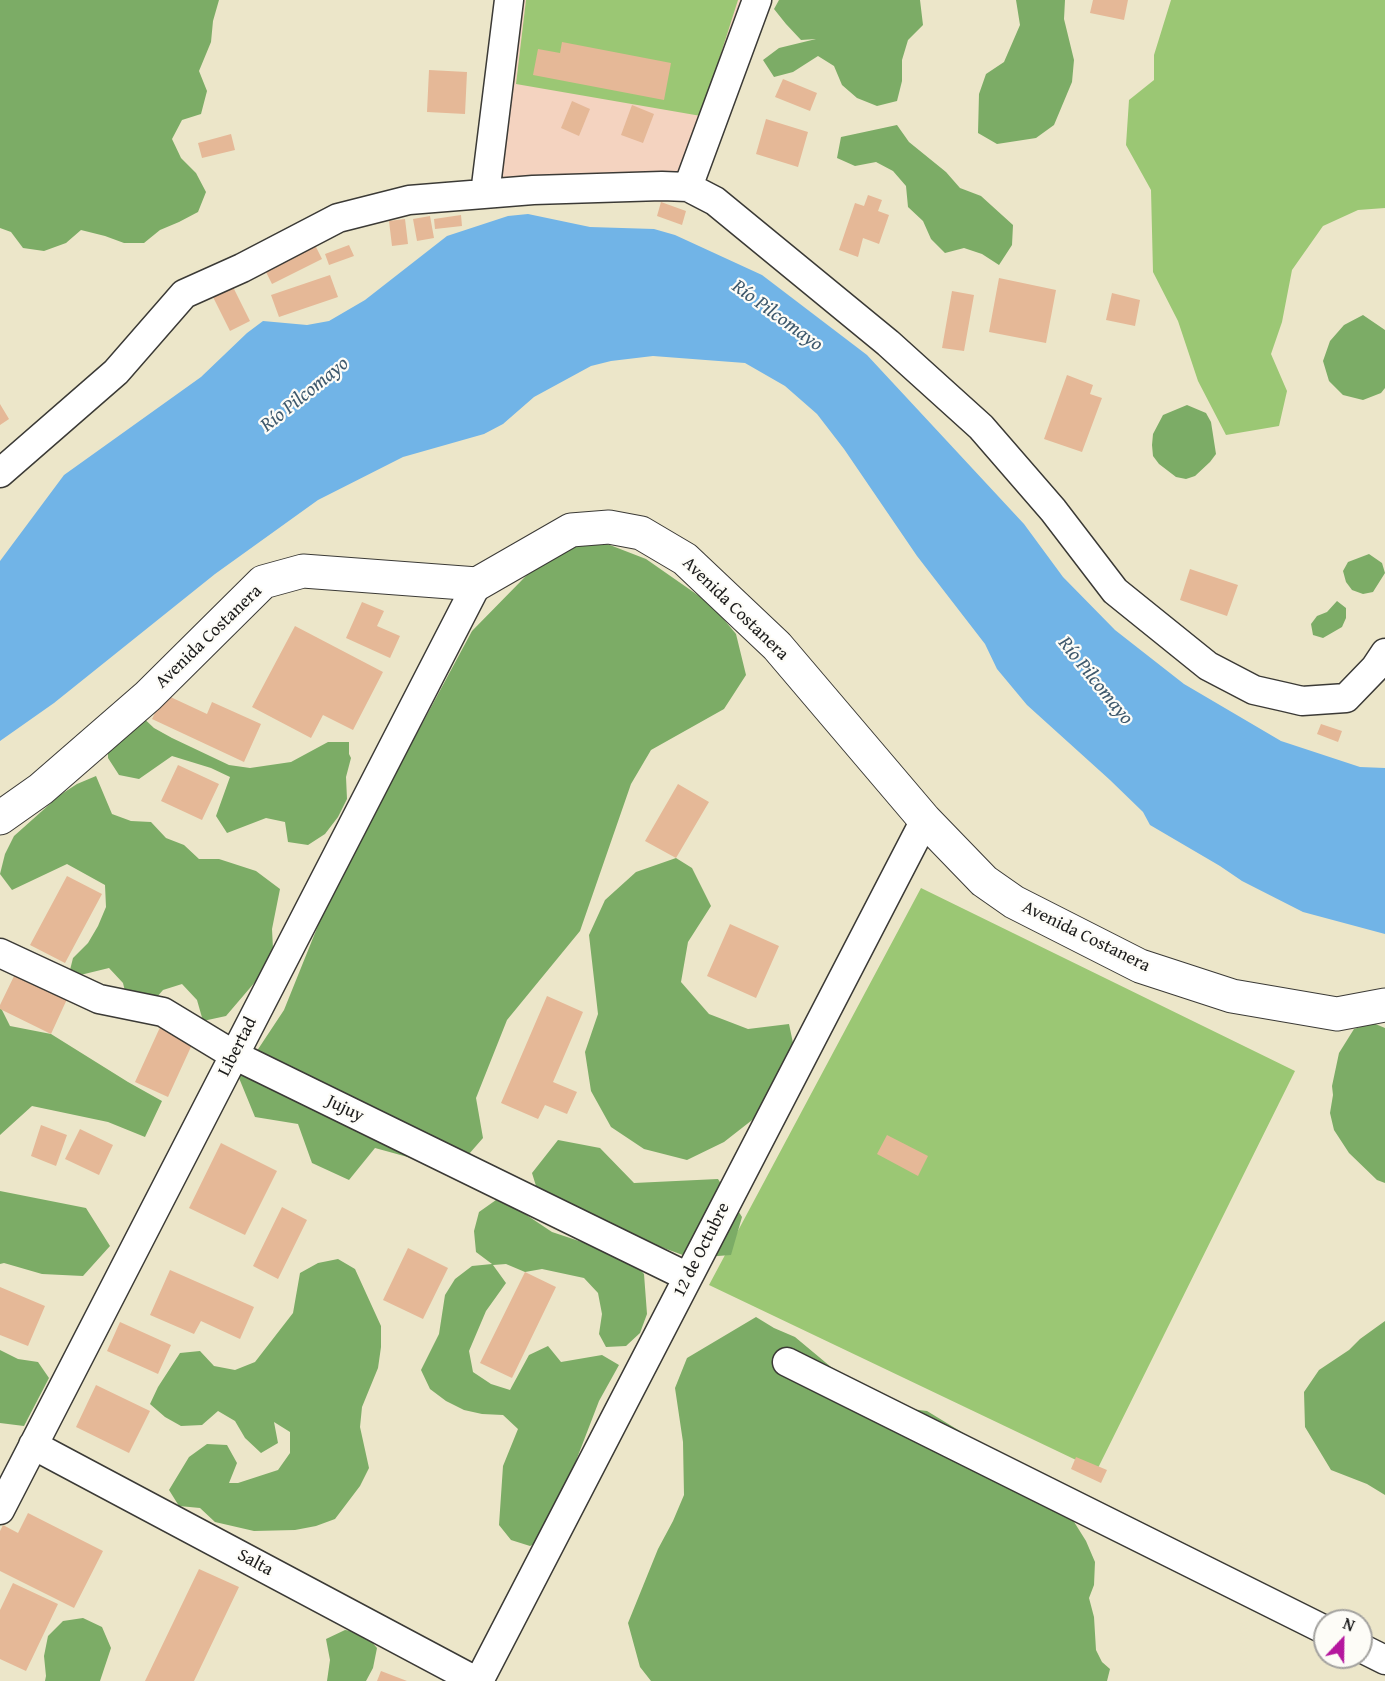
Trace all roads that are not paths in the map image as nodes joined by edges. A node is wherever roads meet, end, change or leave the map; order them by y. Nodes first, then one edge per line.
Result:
1 (509, 0) edge
2 (757, 0) edge
3 (688, 187) junction
4 (485, 194) junction
5 (0, 473) edge
6 (477, 584) junction
7 (1385, 653) edge
8 (0, 818) edge
9 (925, 820) junction
10 (0, 953) edge
11 (1385, 1005) edge
12 (234, 1055) junction
13 (688, 1277) junction
14 (787, 1362) dead end
15 (33, 1445) junction
16 (0, 1510) edge
17 (1313, 1624) edge
18 (478, 1681) edge

1 - 4 street
2 - 3 street
3 - 4 street
3 - 7 street
4 - 5 street
6 - 8 street, Avenida Costanera
6 - 9 street, Avenida Costanera
6 - 12 street, Libertad
9 - 11 street, Avenida Costanera
9 - 13 street, 12 de Octubre
10 - 12 street, Jujuy
12 - 13 street, Jujuy
12 - 15 street, Libertad
13 - 18 street, 12 de Octubre
14 - 17 street
15 - 16 street, Libertad
15 - 18 street, Salta

